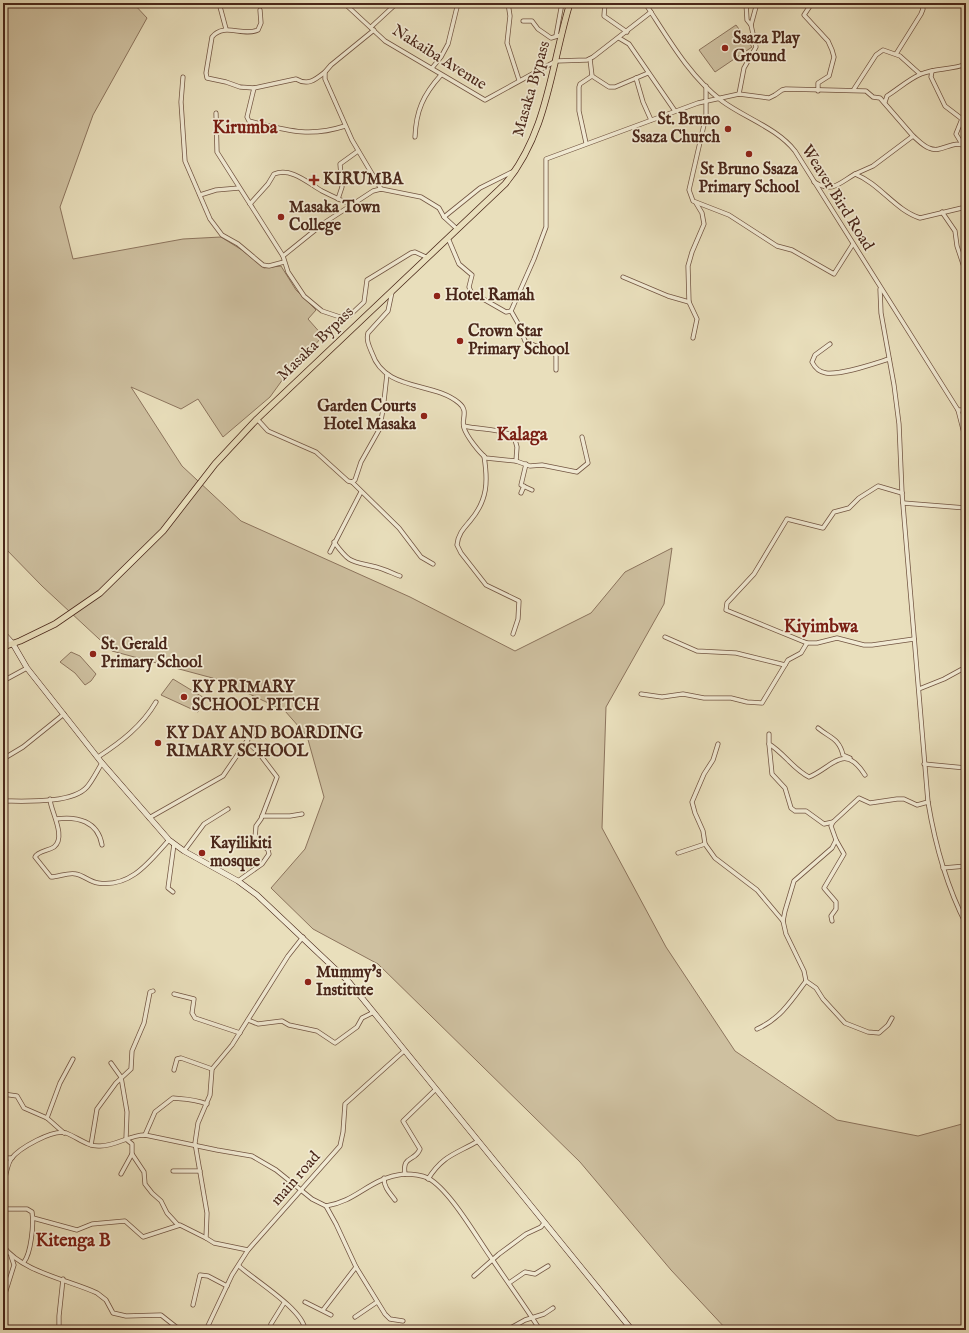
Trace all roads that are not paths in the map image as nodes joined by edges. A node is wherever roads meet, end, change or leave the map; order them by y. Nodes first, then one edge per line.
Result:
1 (219, 3) edge
2 (344, 3) edge
3 (397, 3) edge
4 (458, 3) edge
5 (508, 3) edge
6 (562, 3) edge
7 (570, 3) edge
8 (606, 3) edge
9 (646, 3) edge
10 (746, 3) edge
11 (757, 3) edge
12 (812, 3) edge
13 (921, 3) edge
14 (260, 10) dead end
15 (651, 12) junction
16 (523, 21) dead end
17 (751, 25) junction
18 (226, 29) junction
19 (372, 29) junction
20 (627, 32) junction
21 (559, 36) junction
22 (619, 38) junction
23 (896, 54) junction
24 (590, 59) junction
25 (556, 61) junction
26 (966, 64) edge
27 (432, 68) junction
28 (932, 71) junction
29 (325, 72) junction
30 (648, 73) junction
31 (925, 73) junction
32 (920, 74) junction
33 (441, 75) junction
34 (320, 76) junction
35 (592, 76) junction
36 (931, 77) junction
37 (183, 78) dead end
38 (636, 78) junction
39 (325, 79) junction
40 (519, 80) junction
41 (706, 86) junction
42 (254, 88) junction
43 (854, 90) junction
44 (818, 91) junction
45 (739, 94) junction
46 (887, 96) junction
47 (718, 97) junction
48 (880, 98) junction
49 (705, 101) junction
50 (885, 102) junction
51 (675, 111) junction
52 (216, 113) dead end
53 (651, 120) junction
54 (345, 126) junction
55 (913, 136) junction
56 (415, 137) dead end
57 (586, 143) junction
58 (962, 144) junction
59 (966, 147) edge
60 (358, 151) junction
61 (515, 171) junction
62 (855, 174) junction
63 (813, 181) junction
64 (376, 182) junction
65 (239, 188) junction
66 (381, 189) junction
67 (373, 190) junction
68 (200, 195) junction
69 (338, 199) junction
70 (696, 202) junction
71 (250, 204) junction
72 (353, 205) junction
73 (966, 207) edge
74 (441, 211) junction
75 (942, 212) junction
76 (448, 213) junction
77 (444, 217) junction
78 (457, 229) junction
79 (448, 237) junction
80 (853, 244) junction
81 (283, 256) junction
82 (426, 258) junction
83 (284, 262) junction
84 (966, 273) edge
85 (623, 277) dead end
86 (392, 289) junction
87 (880, 289) junction
88 (689, 302) junction
89 (511, 311) junction
90 (694, 338) dead end
91 (830, 344) dead end
92 (889, 359) junction
93 (556, 370) dead end
94 (387, 374) junction
95 (958, 410) junction
96 (966, 410) edge
97 (257, 419) junction
98 (464, 426) junction
99 (582, 437) dead end
100 (966, 441) edge
101 (484, 456) junction
102 (516, 461) junction
103 (526, 464) junction
104 (352, 482) junction
105 (524, 486) junction
106 (532, 490) dead end
107 (362, 492) junction
108 (521, 493) dead end
109 (902, 493) junction
110 (903, 503) junction
111 (966, 508) edge
112 (334, 542) junction
113 (330, 552) dead end
114 (433, 564) dead end
115 (400, 576) dead end
116 (3, 633) edge
117 (513, 634) dead end
118 (665, 637) dead end
119 (914, 639) junction
120 (807, 643) junction
121 (13, 644) junction
122 (3, 647) edge
123 (785, 665) junction
124 (27, 668) junction
125 (966, 668) edge
126 (3, 681) edge
127 (919, 689) junction
128 (641, 694) dead end
129 (156, 702) dead end
130 (64, 714) junction
131 (818, 728) dead end
132 (253, 732) dead end
133 (769, 734) dead end
134 (247, 742) junction
135 (718, 744) dead end
136 (770, 744) junction
137 (98, 757) junction
138 (3, 759) edge
139 (851, 759) junction
140 (102, 763) junction
141 (924, 764) junction
142 (966, 768) edge
143 (865, 775) dead end
144 (50, 799) junction
145 (3, 801) edge
146 (928, 802) junction
147 (228, 809) dead end
148 (302, 814) dead end
149 (262, 816) junction
150 (148, 818) junction
151 (56, 819) junction
152 (833, 822) junction
153 (169, 840) junction
154 (836, 840) junction
155 (174, 844) junction
156 (704, 844) junction
157 (102, 845) dead end
158 (184, 851) junction
159 (678, 853) dead end
160 (966, 866) edge
161 (943, 868) junction
162 (238, 881) junction
163 (174, 892) dead end
164 (783, 921) junction
165 (832, 921) dead end
166 (966, 924) edge
167 (304, 938) junction
168 (806, 981) junction
169 (153, 992) dead end
170 (174, 994) dead end
171 (374, 1012) junction
172 (892, 1018) dead end
173 (248, 1020) junction
174 (757, 1028) dead end
175 (240, 1033) junction
176 (404, 1051) junction
177 (73, 1059) dead end
178 (111, 1063) dead end
179 (212, 1069) junction
180 (174, 1070) dead end
181 (122, 1078) junction
182 (436, 1089) junction
183 (3, 1094) edge
184 (207, 1104) junction
185 (47, 1118) junction
186 (64, 1133) junction
187 (145, 1135) junction
188 (126, 1139) junction
189 (478, 1141) junction
190 (91, 1145) junction
191 (196, 1146) junction
192 (132, 1154) junction
193 (3, 1158) edge
194 (12, 1158) junction
195 (173, 1171) dead end
196 (200, 1171) junction
197 (121, 1174) dead end
198 (405, 1174) junction
199 (384, 1178) junction
200 (428, 1179) junction
201 (3, 1189) edge
202 (301, 1190) junction
203 (395, 1200) dead end
204 (326, 1206) junction
205 (3, 1209) edge
206 (33, 1218) junction
207 (544, 1222) junction
208 (178, 1225) junction
209 (206, 1238) junction
210 (3, 1246) edge
211 (248, 1250) junction
212 (8, 1252) junction
213 (492, 1260) junction
214 (24, 1262) junction
215 (239, 1266) junction
216 (548, 1266) dead end
217 (356, 1267) junction
218 (474, 1276) dead end
219 (63, 1279) junction
220 (510, 1284) junction
221 (227, 1286) junction
222 (3, 1300) edge
223 (305, 1302) dead end
224 (377, 1302) junction
225 (284, 1303) junction
226 (193, 1305) dead end
227 (553, 1308) dead end
228 (323, 1310) junction
229 (331, 1315) dead end
230 (355, 1317) dead end
231 (532, 1317) junction
232 (403, 1321) dead end
233 (208, 1326) junction
234 (629, 1329) edge
235 (59, 1330) edge
236 (180, 1330) edge
237 (206, 1330) edge
238 (213, 1330) edge
239 (270, 1330) edge
240 (304, 1330) edge
241 (507, 1330) edge
242 (540, 1330) edge

1 - 18 street
2 - 19 street, Nakaiba Avenue
3 - 19 street
4 - 27 street
5 - 40 street
6 - 21 street
7 - 21 highway, Masaka Bypass
8 - 20 street
9 - 15 street, Weaver Bird Road
10 - 17 street
11 - 17 street
12 - 44 street
13 - 23 street
14 - 18 street
15 - 20 street
15 - 41 street, Weaver Bird Road
16 - 21 street
17 - 45 street
18 - 42 street
19 - 27 street, Nakaiba Avenue
19 - 29 street
20 - 22 street
21 - 25 highway, Masaka Bypass
22 - 24 street
22 - 30 street
23 - 32 street
23 - 43 street
24 - 25 street, Nakaiba Avenue
24 - 35 street
25 - 40 street, Nakaiba Avenue
25 - 61 highway, Masaka Bypass
26 - 28 street
27 - 33 street, Nakaiba Avenue
28 - 31 street
28 - 36 street
29 - 34 street
29 - 39 street
30 - 38 street
30 - 51 street
31 - 32 street
31 - 36 street
32 - 46 street
33 - 40 street, Nakaiba Avenue
33 - 56 street
34 - 39 street
34 - 42 street
35 - 38 street
35 - 57 street
36 - 58 street
37 - 68 street
38 - 53 street
39 - 54 street
41 - 47 street, Weaver Bird Road
41 - 49 street
42 - 54 street
43 - 44 street
43 - 48 street
44 - 45 street
45 - 47 street
46 - 48 street
46 - 50 street
47 - 49 street
47 - 63 street, Weaver Bird Road
48 - 50 street
49 - 51 street
49 - 70 street
50 - 55 street
51 - 53 street
52 - 65 street
53 - 57 street
54 - 60 street
55 - 58 street
55 - 62 street
57 - 89 street
58 - 59 street
60 - 64 street
60 - 69 street
61 - 76 street
61 - 78 highway, Masaka Bypass
62 - 63 street
62 - 75 street
63 - 80 street, Weaver Bird Road
64 - 66 street
64 - 67 street
65 - 68 street
65 - 71 street
66 - 67 street
66 - 74 street
67 - 72 street
68 - 83 street
69 - 71 street
69 - 72 street
70 - 80 street
70 - 88 street
71 - 81 street
72 - 81 street
73 - 75 street
74 - 76 street
74 - 77 street
75 - 84 street
76 - 77 street
77 - 78 street
78 - 79 highway, Masaka Bypass
79 - 82 highway, Masaka Bypass
79 - 89 street
80 - 87 street, Weaver Bird Road
81 - 83 street
82 - 83 street
82 - 86 highway, Masaka Bypass
85 - 88 street
86 - 94 street
86 - 97 highway, Masaka Bypass
87 - 92 street
87 - 95 street, Weaver Bird Road
88 - 90 street
89 - 93 street
91 - 92 street
92 - 109 street
94 - 98 street
94 - 104 street
95 - 96 street
95 - 100 street, Weaver Bird Road
97 - 104 street
97 - 121 highway, Masaka Bypass
98 - 101 street
98 - 102 street
99 - 103 street
101 - 102 street
101 - 117 street
102 - 103 street
103 - 105 street
104 - 107 street
105 - 106 street
105 - 108 street
107 - 112 street
107 - 114 street
109 - 110 street
109 - 120 street
110 - 111 street
110 - 119 street
112 - 113 street
112 - 115 street
116 - 121 main road
118 - 123 street
119 - 120 street
119 - 127 street
120 - 123 street
121 - 122 highway, Masaka Bypass
121 - 124 main road
123 - 128 street
124 - 126 street
124 - 130 main road
125 - 127 street
127 - 141 street
129 - 137 street
130 - 137 main road
130 - 138 street
131 - 139 street
132 - 134 street
133 - 136 street
134 - 149 street
134 - 150 street
135 - 156 street
136 - 139 street
136 - 152 street
137 - 140 main road
139 - 143 street
140 - 144 street
140 - 150 main road
141 - 142 street
141 - 146 street
144 - 145 street
144 - 151 street
146 - 152 street
146 - 161 street
147 - 158 street
148 - 149 street
149 - 162 street
150 - 153 main road
151 - 153 street
151 - 157 street
152 - 154 street
153 - 155 main road
154 - 164 street
154 - 165 street
155 - 158 main road
155 - 163 street
156 - 159 street
156 - 164 street
158 - 162 main road
160 - 161 street
161 - 166 street
162 - 167 main road
164 - 168 street
167 - 171 main road
167 - 173 street
168 - 172 street
168 - 174 street
169 - 181 street
170 - 175 street
171 - 173 street
171 - 176 main road
173 - 175 street
175 - 179 street
176 - 182 main road
176 - 202 street, main road
177 - 185 street
178 - 181 street
179 - 180 street
179 - 184 street
181 - 188 street
181 - 190 street
182 - 189 main road
182 - 198 street
183 - 185 street
184 - 187 street
184 - 191 street
185 - 186 street
186 - 190 street
186 - 194 street
187 - 188 street
187 - 191 street
188 - 190 street
188 - 192 street
189 - 200 street
189 - 207 main road
191 - 196 street
191 - 202 street
192 - 197 street
192 - 208 street
193 - 194 street
194 - 201 street
195 - 196 street
196 - 209 street
198 - 199 street
198 - 200 street
199 - 203 street
199 - 204 street
200 - 213 street
202 - 204 street
202 - 211 street, main road
204 - 217 street
205 - 206 street
206 - 208 street
206 - 214 street
207 - 213 street
207 - 234 main road
208 - 209 street
209 - 211 street
210 - 212 street
211 - 215 street, main road
212 - 214 street
212 - 222 street
213 - 218 street
213 - 220 street
214 - 219 street
215 - 221 street, main road
215 - 225 street
216 - 220 street
217 - 224 street
217 - 228 street
219 - 235 street
219 - 236 street
220 - 231 street
221 - 226 street
221 - 233 street, main road
223 - 228 street
224 - 230 street
224 - 232 street
225 - 239 street
225 - 240 street
227 - 231 street
228 - 229 street
231 - 241 street
231 - 242 street
233 - 237 street, main road
233 - 238 street

